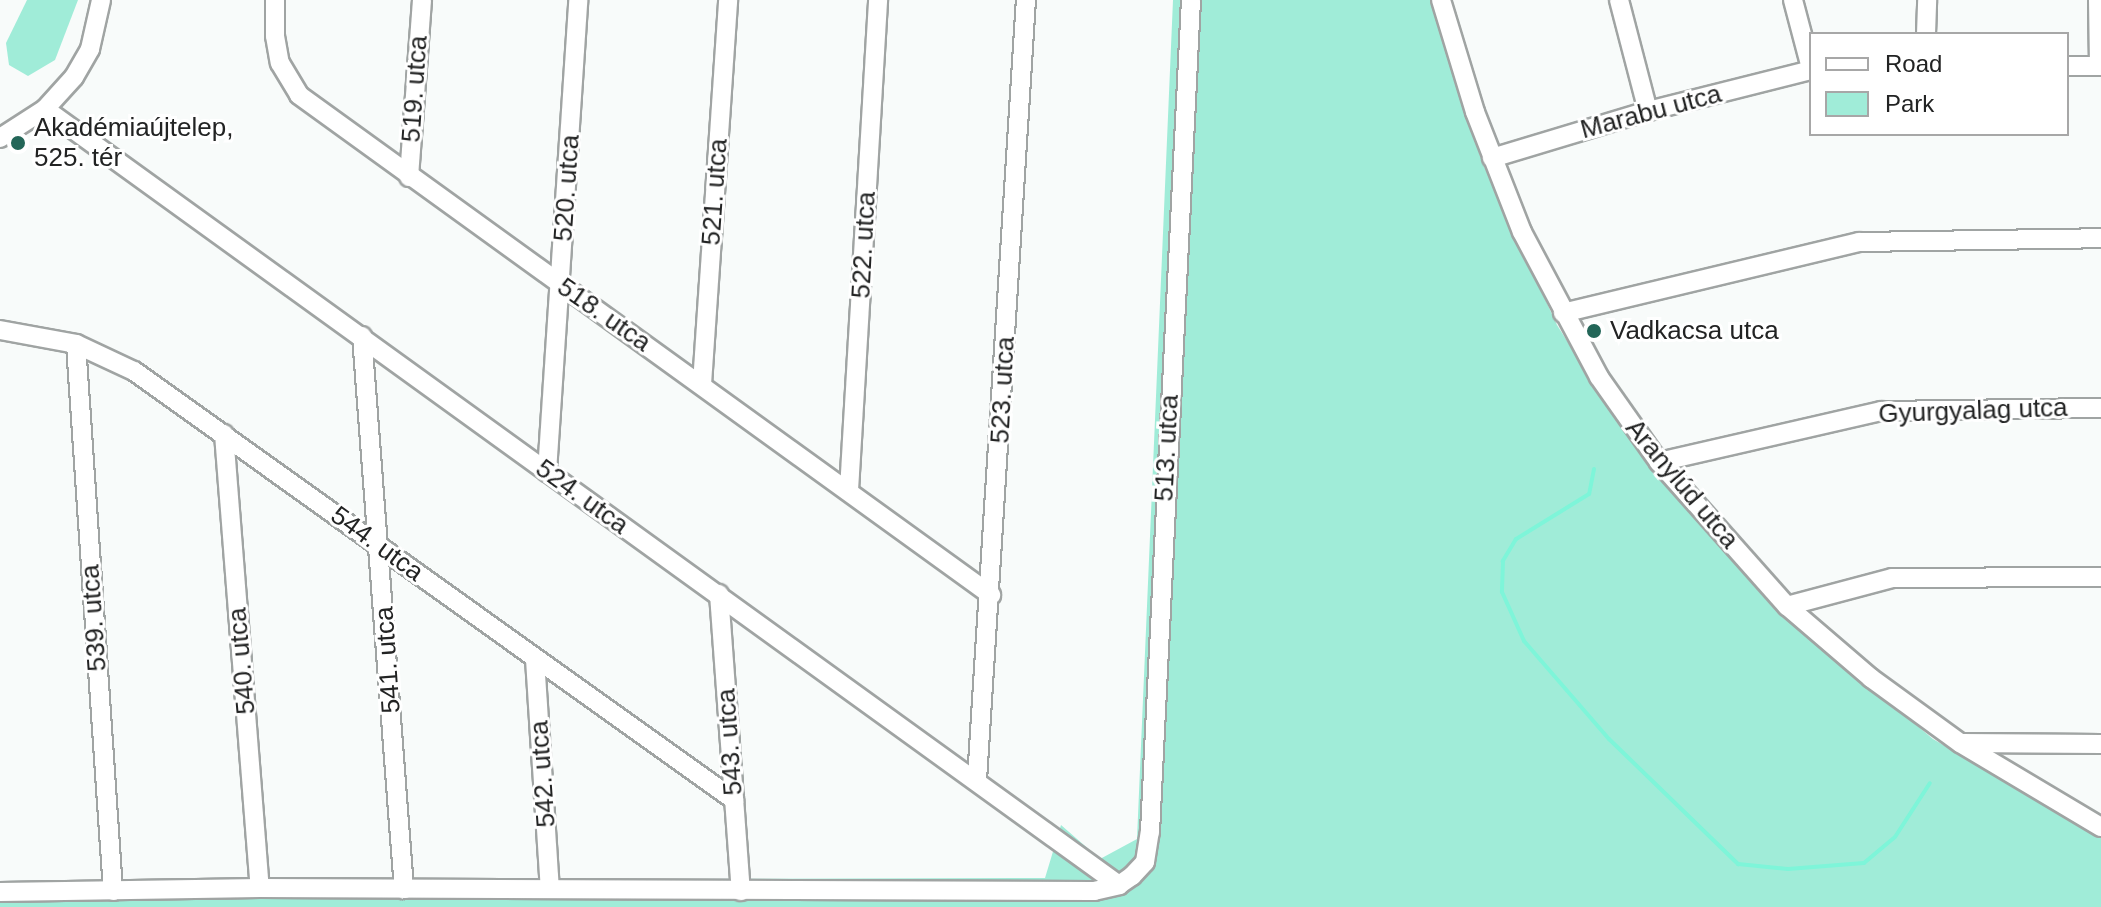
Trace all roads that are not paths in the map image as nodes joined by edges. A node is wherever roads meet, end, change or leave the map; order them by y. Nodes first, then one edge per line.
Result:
1 (101, 0) edge
2 (275, 0) edge
3 (422, 0) edge
4 (578, 0) edge
5 (728, 0) edge
6 (878, 0) edge
7 (1026, 0) edge
8 (1191, 0) edge
9 (1441, 0) edge
10 (1619, 0) edge
11 (1793, 0) edge
12 (1927, 0) edge
13 (2098, 0) edge
14 (1926, 32) edge
15 (1809, 61) edge
16 (2069, 66) edge
17 (2100, 66) edge
18 (1809, 70) edge
19 (45, 109) junction
20 (1648, 111) junction
21 (0, 138) edge
22 (1492, 158) junction
23 (409, 177) junction
24 (2101, 238) edge
25 (561, 285) junction
26 (1563, 313) junction
27 (0, 330) edge
28 (362, 336) junction
29 (76, 344) junction
30 (702, 384) junction
31 (2101, 408) edge
32 (224, 434) junction
33 (1659, 462) junction
34 (547, 472) junction
35 (849, 490) junction
36 (380, 547) junction
37 (2101, 577) edge
38 (719, 594) junction
39 (991, 595) junction
40 (1787, 606) junction
41 (535, 659) junction
42 (1960, 743) junction
43 (2101, 744) edge
44 (977, 780) junction
45 (734, 800) junction
46 (2101, 827) edge
47 (1119, 885) junction
48 (260, 888) junction
49 (404, 889) junction
50 (550, 889) junction
51 (113, 891) junction
52 (741, 891) junction
53 (0, 892) edge

1 - 19 street
2 - 23 street, 518. utca
3 - 23 street, 519. utca
4 - 25 street, 520. utca
5 - 30 street, 521. utca
6 - 35 street, 522. utca
7 - 39 street, 523. utca
8 - 47 street, 513. utca
9 - 22 street, Aranylúd utca
10 - 20 street
11 - 15 street
12 - 14 street
13 - 17 street
16 - 17 street
18 - 20 street, Marabu utca
19 - 21 street
19 - 28 street, 524. utca
20 - 22 street, Marabu utca
22 - 26 street, Aranylúd utca
23 - 25 street, 518. utca
24 - 26 street
25 - 30 street, 518. utca
25 - 34 street, 520. utca
26 - 33 street, Aranylúd utca
27 - 29 street, 544. utca
28 - 34 street, 524. utca
28 - 36 street, 541. utca
29 - 32 street, 544. utca
29 - 51 street, 539. utca
30 - 35 street, 518. utca
31 - 33 street, Gyurgyalag utca
32 - 36 street, 544. utca
32 - 48 street, 540. utca
33 - 40 street, Aranylúd utca
34 - 38 street, 524. utca
35 - 39 street, 518. utca
36 - 41 street, 544. utca
36 - 49 street, 541. utca
37 - 40 street
38 - 44 street, 524. utca
38 - 45 street, 543. utca
39 - 44 street, 523. utca
40 - 42 street, Aranylúd utca
41 - 45 street, 544. utca
41 - 50 street, 542. utca
42 - 43 street
42 - 46 street, Aranylúd utca
44 - 47 street, 524. utca
45 - 52 street, 543. utca
47 - 52 street
48 - 49 street
48 - 51 street
49 - 50 street
50 - 52 street
51 - 53 street

